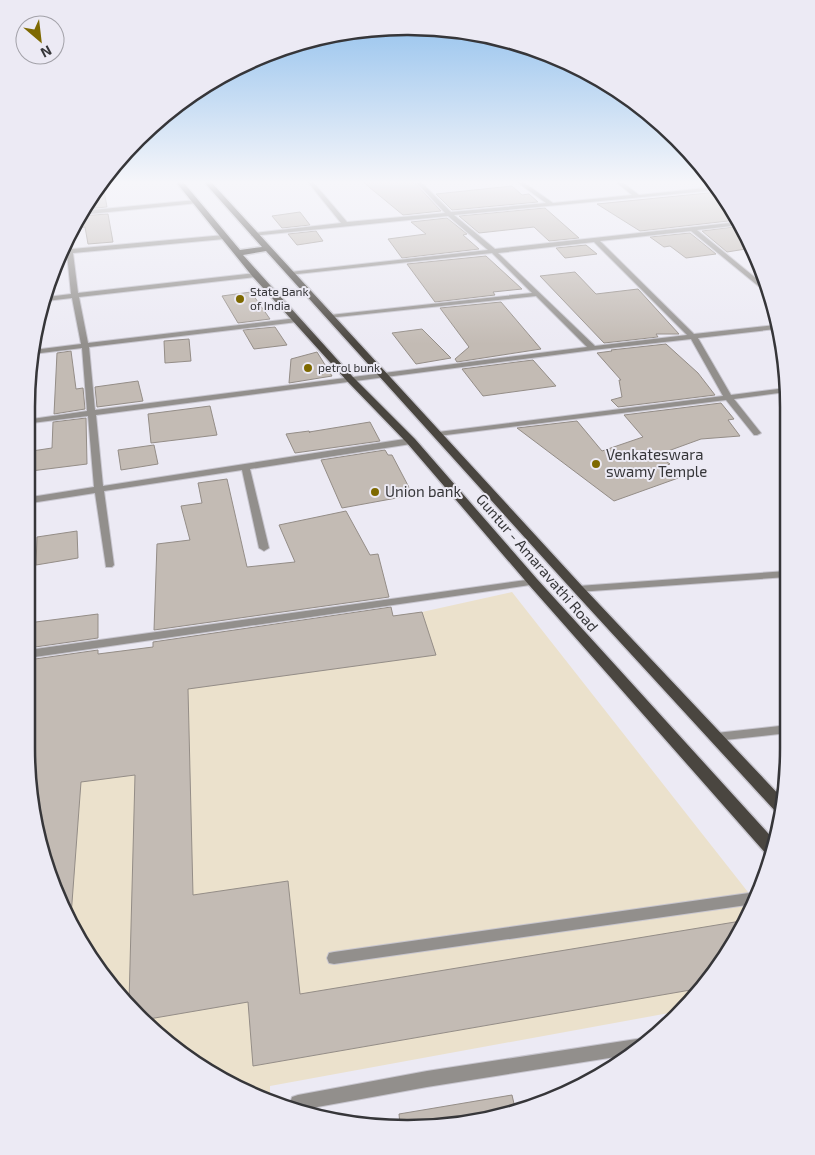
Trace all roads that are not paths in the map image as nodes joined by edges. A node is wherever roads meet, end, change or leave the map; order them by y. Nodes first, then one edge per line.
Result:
1 (255, 236) edge
2 (475, 236) edge
3 (624, 236) edge
4 (701, 236) edge
5 (224, 237) joint
6 (594, 239) junction
7 (266, 248) junction
8 (493, 251) junction
9 (69, 252) edge
10 (238, 253) junction
11 (68, 255) edge
12 (754, 272) edge
13 (747, 273) junction
14 (290, 274) junction
15 (256, 275) junction
16 (758, 283) edge
17 (537, 294) junction
18 (75, 296) junction
19 (52, 298) edge
20 (330, 317) junction
21 (297, 320) junction
22 (771, 328) edge
23 (694, 338) junction
24 (85, 346) junction
25 (593, 348) junction
26 (39, 351) edge
27 (384, 375) junction
28 (350, 379) junction
29 (779, 391) edge
30 (728, 397) junction
31 (92, 414) junction
32 (35, 421) edge
33 (757, 433) dead end
34 (438, 434) junction
35 (411, 442) junction
36 (245, 466) junction
37 (99, 490) junction
38 (35, 499) edge
39 (264, 548) dead end
40 (110, 565) dead end
41 (780, 575) edge
42 (533, 582) junction
43 (578, 589) junction
44 (35, 653) edge
45 (780, 730) edge
46 (716, 737) junction
47 (776, 802) edge
48 (767, 843) edge
49 (748, 899) edge
50 (334, 958) dead end
51 (628, 1047) edge
52 (298, 1103) dead end

1 - 7 main road, Guntur - Amaravathi Road
2 - 8 street
3 - 6 street
4 - 13 street
5 - 9 street
5 - 10 main road, Guntur - Amaravathi Road
6 - 8 street
6 - 23 street
7 - 10 main road
7 - 14 main road, Guntur - Amaravathi Road
8 - 14 street
8 - 17 street
10 - 15 main road, Guntur - Amaravathi Road
11 - 18 street
12 - 13 street
13 - 16 street
14 - 20 main road, Guntur - Amaravathi Road
15 - 18 street
15 - 21 main road, Guntur - Amaravathi Road
17 - 20 street
17 - 25 street
18 - 19 street
18 - 24 street
20 - 27 main road, Guntur - Amaravathi Road
21 - 24 street
21 - 28 main road, Guntur - Amaravathi Road
22 - 23 street
23 - 25 street
23 - 30 street
24 - 26 street
24 - 31 street
25 - 27 street
27 - 28 street
27 - 34 main road, Guntur - Amaravathi Road
28 - 31 street
28 - 35 main road, Guntur - Amaravathi Road
29 - 30 street
30 - 33 street
30 - 34 street
31 - 32 street
31 - 37 street
34 - 43 main road, Guntur - Amaravathi Road
35 - 36 street
35 - 42 main road, Guntur - Amaravathi Road
36 - 37 street
36 - 39 street
37 - 38 street
37 - 40 street
41 - 43 street
42 - 44 street
42 - 48 main road, Guntur - Amaravathi Road
43 - 46 main road, Guntur - Amaravathi Road
45 - 46 street
46 - 47 main road, Guntur - Amaravathi Road
49 - 50 street
51 - 52 street

